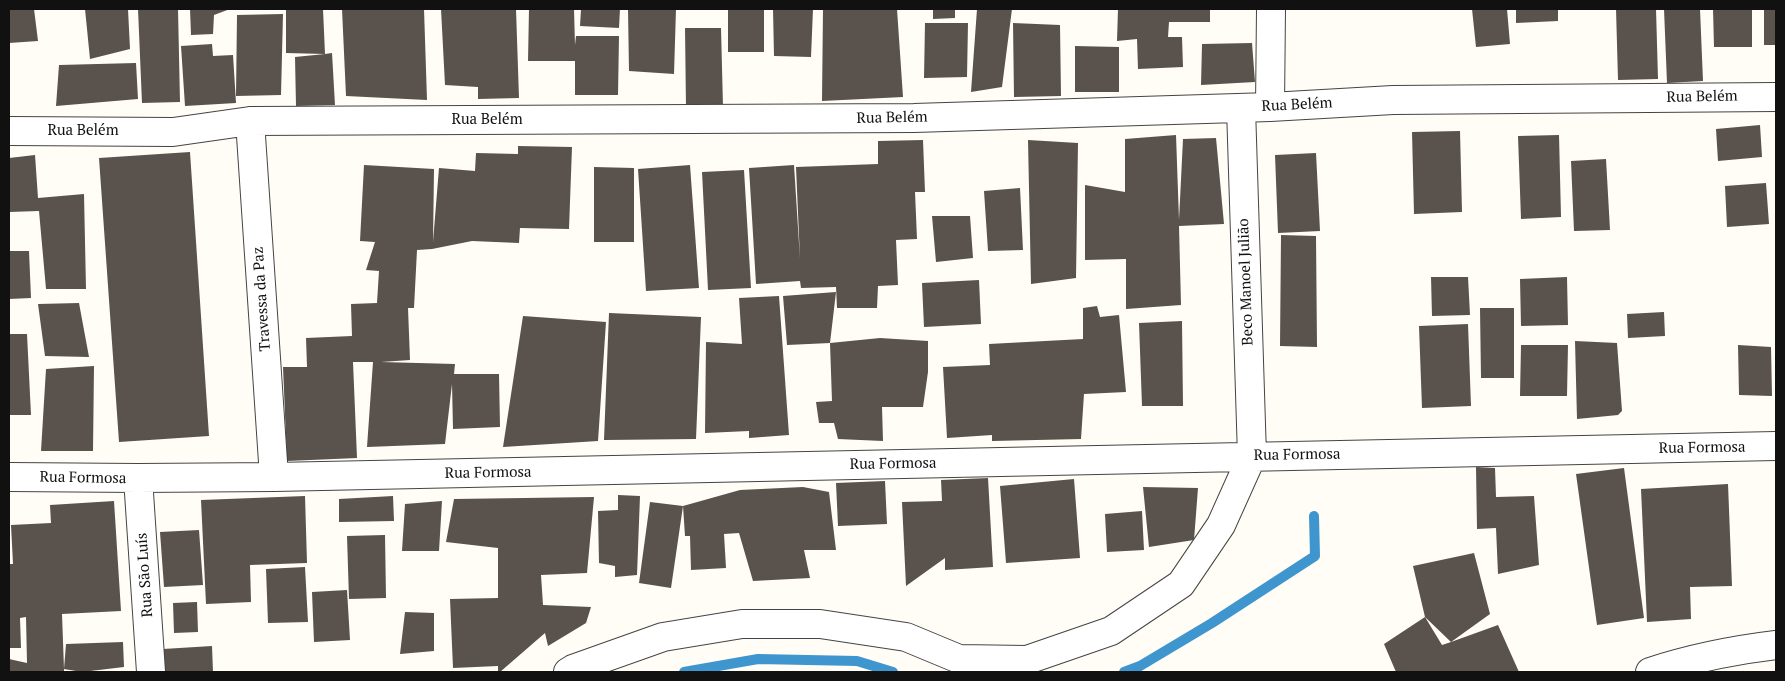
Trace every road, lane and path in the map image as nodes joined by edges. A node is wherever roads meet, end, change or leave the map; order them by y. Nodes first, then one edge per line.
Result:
1 (1271, 9) edge
2 (1776, 97) edge
3 (1270, 107) junction
4 (1241, 108) junction
5 (250, 121) junction
6 (9, 131) edge
7 (1776, 446) edge
8 (1252, 456) junction
9 (9, 477) edge
10 (274, 477) junction
11 (138, 478) junction
12 (1776, 645) edge
13 (151, 672) edge
14 (568, 672) edge
15 (1650, 672) edge

1 - 3 street
2 - 3 street, Rua Belém
3 - 4 street, Rua Belém
4 - 5 street, Rua Belém
4 - 8 street, Beco Manoel Julião
5 - 6 street, Rua Belém
5 - 10 street, Travessa da Paz
7 - 8 street, Rua Formosa
8 - 10 street, Rua Formosa
8 - 14 street
9 - 11 street, Rua Formosa
10 - 11 street, Rua Formosa
11 - 13 street, Rua São Luís
12 - 15 street

